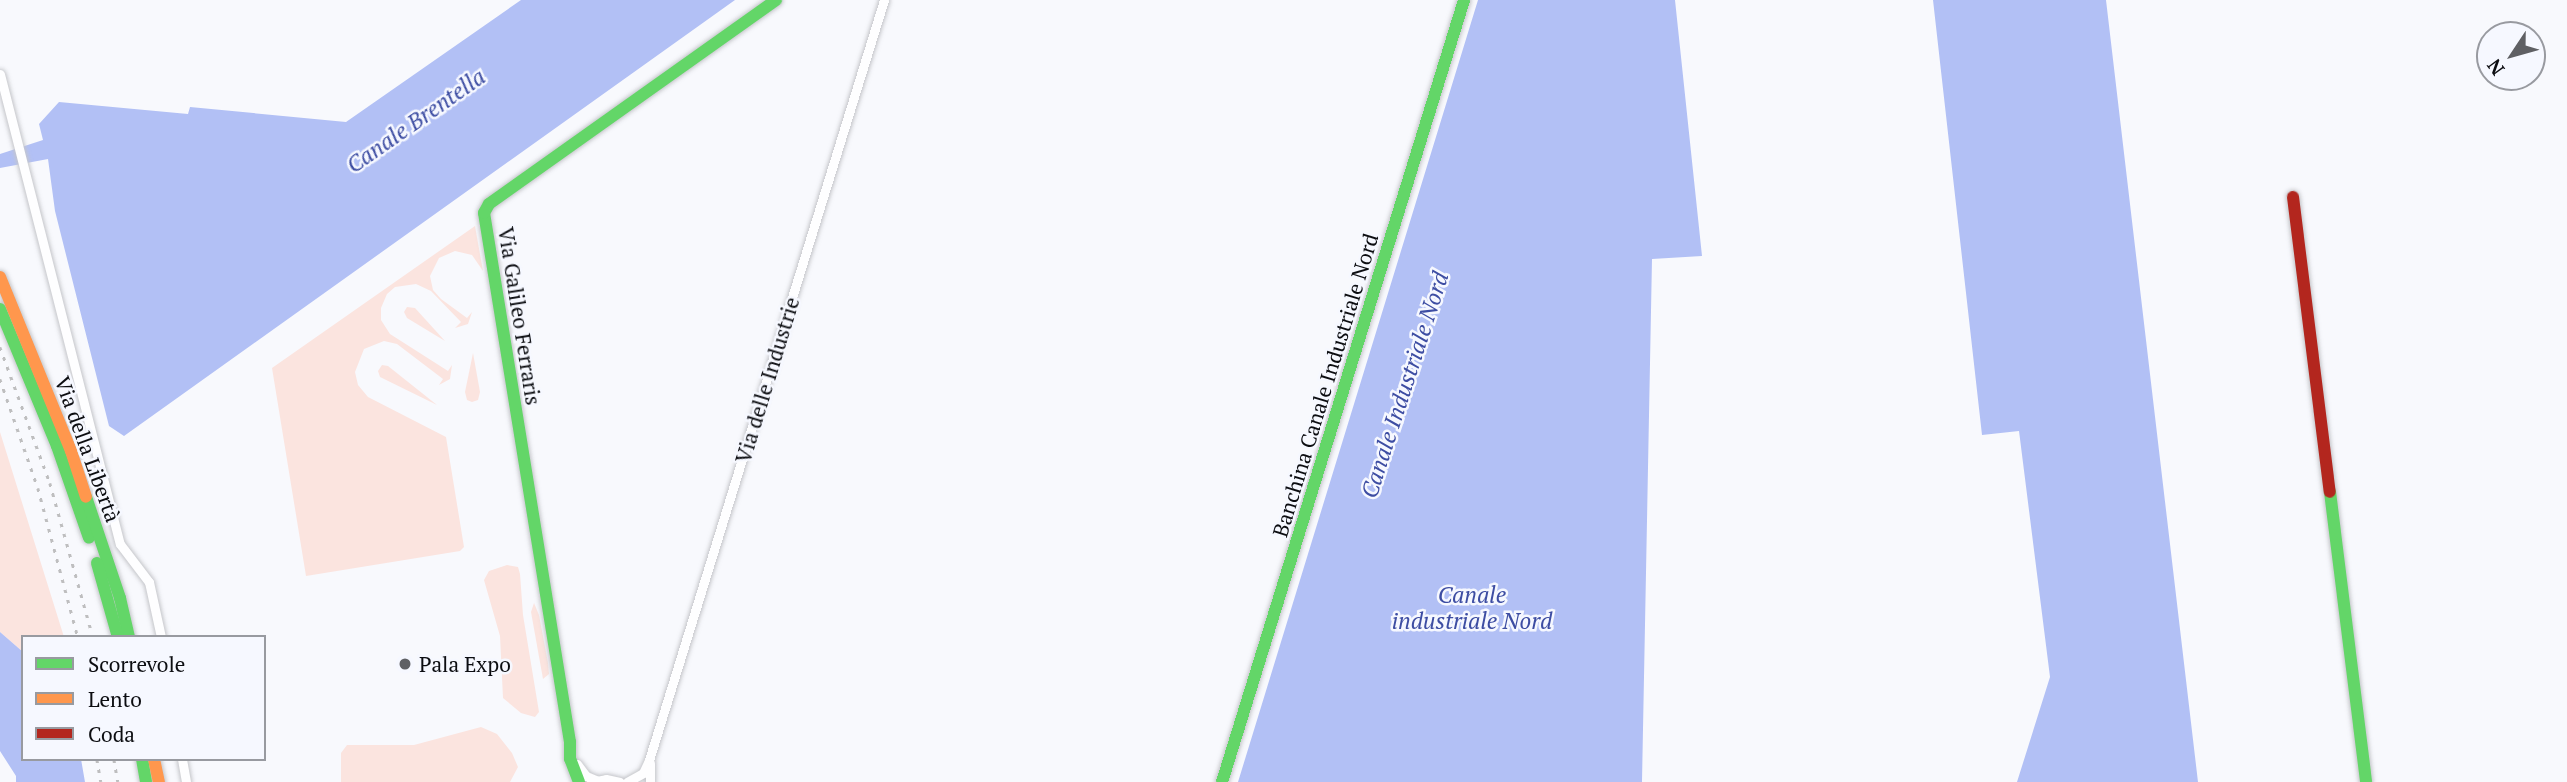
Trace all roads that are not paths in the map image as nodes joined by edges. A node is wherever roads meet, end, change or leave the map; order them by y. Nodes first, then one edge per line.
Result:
1 (776, 0) edge
2 (884, 0) edge
3 (1464, 0) edge
4 (0, 74) edge
5 (2293, 197) dead end
6 (0, 277) edge
7 (0, 309) edge
8 (117, 635) edge
9 (129, 635) edge
10 (161, 635) edge
11 (570, 742) junction
12 (649, 760) junction
13 (142, 761) edge
14 (154, 761) edge
15 (182, 761) edge
16 (593, 781) edge
17 (146, 782) edge
18 (159, 782) edge
19 (186, 782) edge
20 (579, 782) edge
21 (620, 782) edge
22 (627, 782) edge
23 (650, 782) edge
24 (1222, 782) edge
25 (2366, 782) edge

1 - 11 main road, Via Galileo Ferraris
2 - 12 street, Via delle Industrie
3 - 24 main road, Banchina Canale Industriale Nord
4 - 10 street
5 - 25 main road
6 - 9 main road, Via della Libertà
7 - 8 main road, Via della Libertà
11 - 16 street, Via Galileo Ferraris
11 - 20 main road, Via Galileo Ferraris
12 - 22 street, Via delle Industrie
12 - 23 street, Via delle Industrie
13 - 17 main road
14 - 18 main road
15 - 19 street
16 - 21 street

